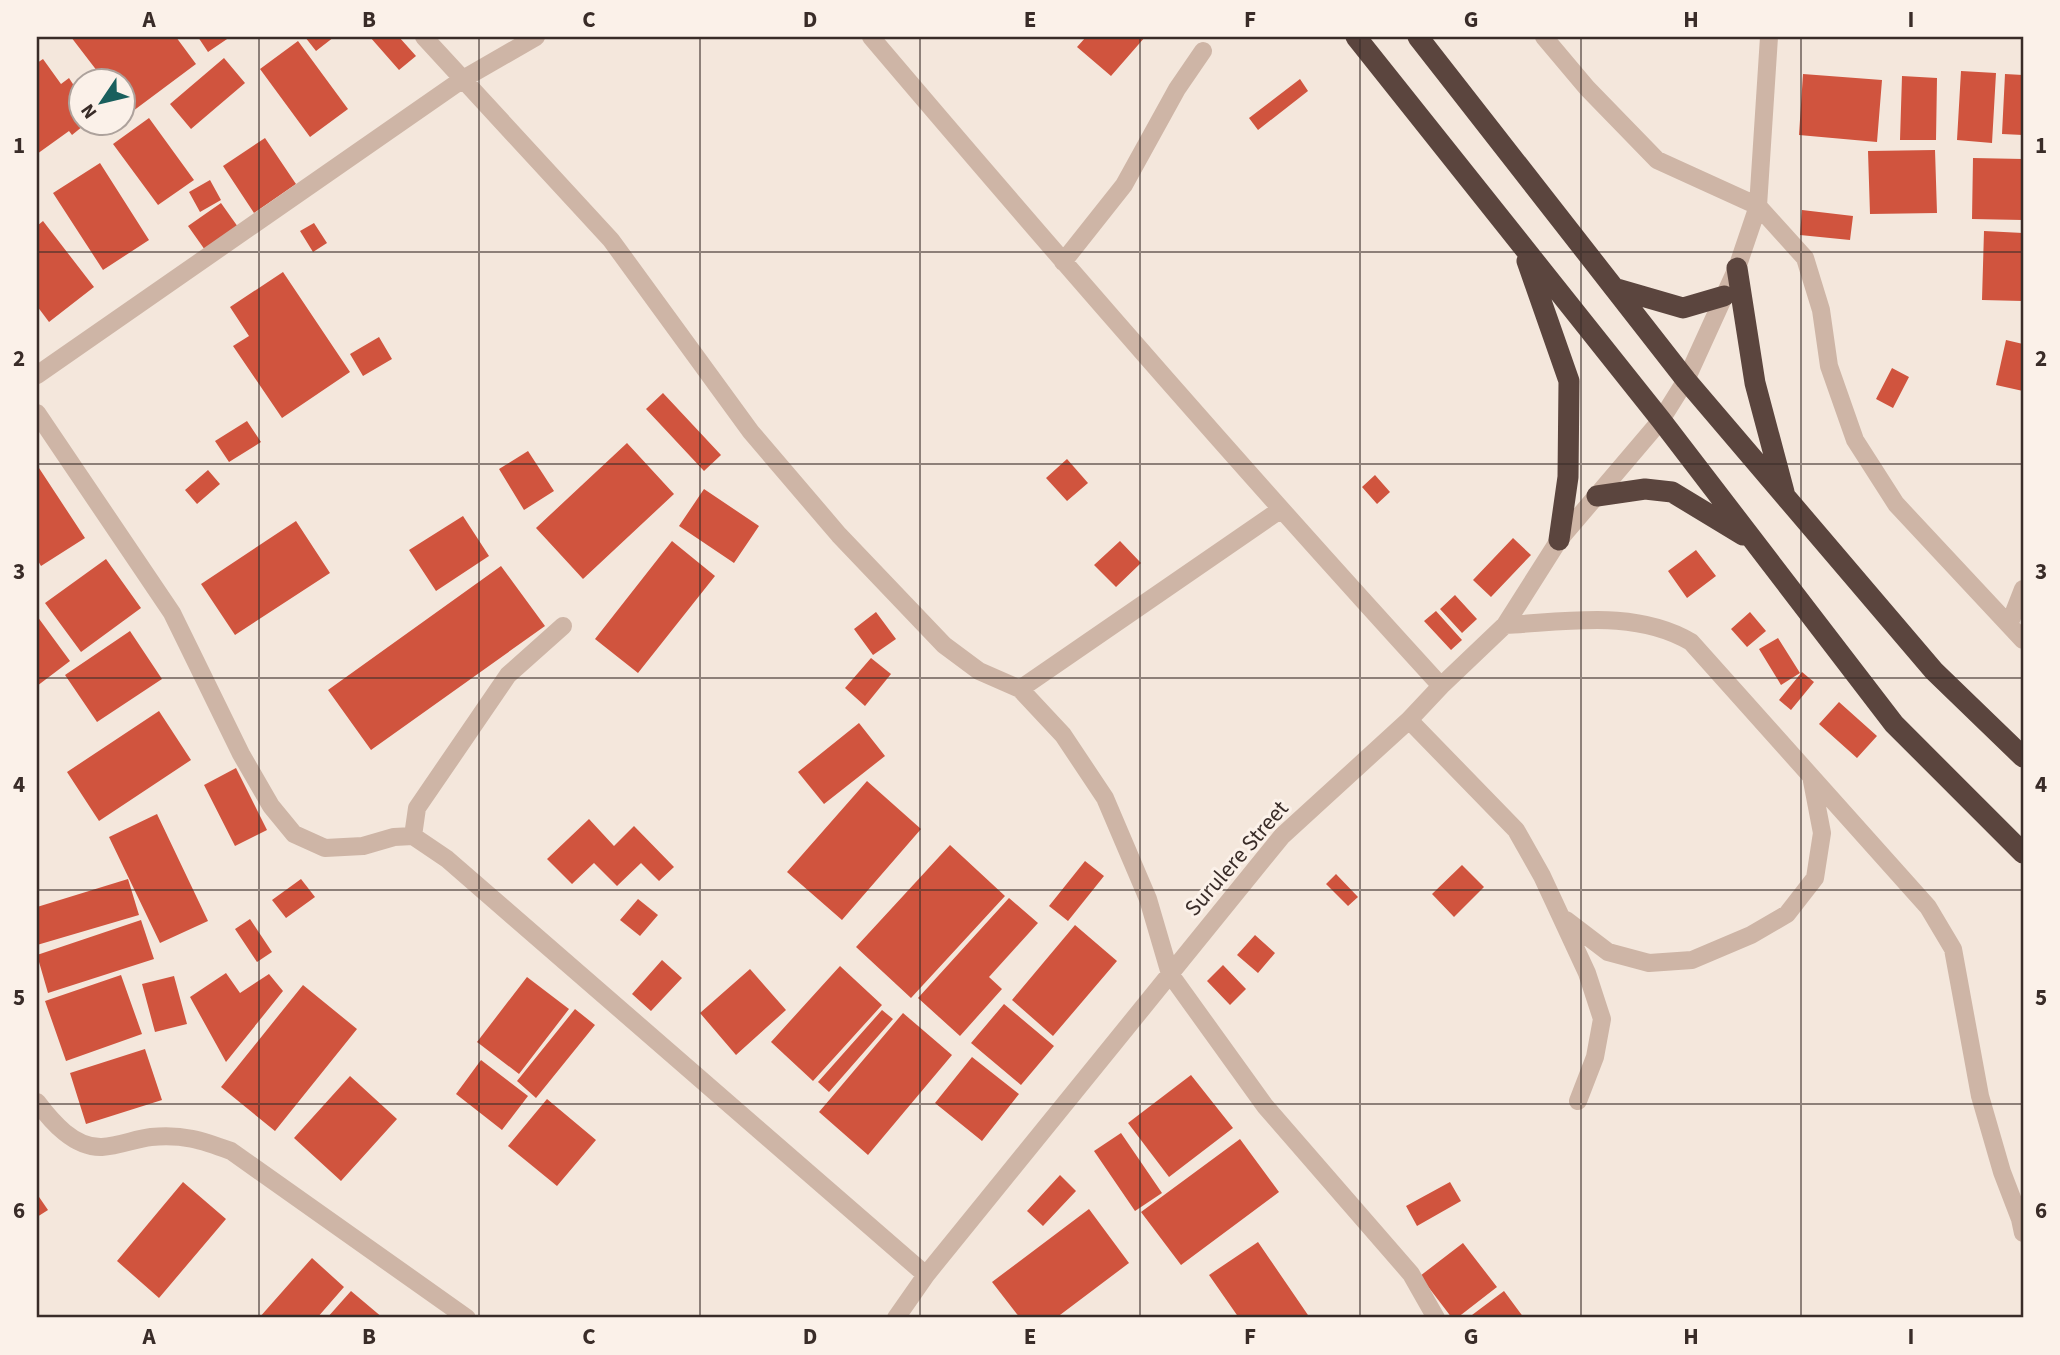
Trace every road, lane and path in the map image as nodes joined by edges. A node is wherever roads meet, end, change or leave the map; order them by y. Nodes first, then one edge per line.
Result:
1 (424, 37) edge
2 (536, 37) edge
3 (871, 37) edge
4 (1356, 37) edge
5 (1418, 37) edge
6 (1544, 37) edge
7 (1769, 37) edge
8 (1203, 51) dead end
9 (463, 79) junction
10 (1758, 206) junction
11 (1522, 246) junction
12 (1063, 262) junction
13 (1737, 268) junction
14 (1614, 288) junction
15 (1724, 296) junction
16 (37, 375) edge
17 (1686, 380) junction
18 (37, 413) edge
19 (1661, 420) junction
20 (1597, 496) junction
21 (1786, 497) junction
22 (1280, 510) junction
23 (1559, 540) junction
24 (1755, 542) junction
25 (2023, 589) edge
26 (563, 625) dead end
27 (1504, 625) junction
28 (2009, 625) junction
29 (2023, 640) edge
30 (1441, 686) junction
31 (1020, 689) junction
32 (1409, 720) junction
33 (2023, 757) edge
34 (1811, 779) junction
35 (413, 836) junction
36 (2023, 853) edge
37 (1563, 918) junction
38 (1170, 974) junction
39 (1578, 1101) dead end
40 (37, 1102) edge
41 (2022, 1224) edge
42 (926, 1275) junction
43 (902, 1315) edge
44 (467, 1318) edge
45 (1436, 1318) edge

1 - 9 street
2 - 9 street
3 - 12 street
4 - 11 highway
5 - 14 highway
6 - 10 street
7 - 10 street, Surulere Street
8 - 12 street
9 - 16 street
9 - 31 street
10 - 13 street, Surulere Street
10 - 28 street
11 - 19 highway
11 - 23 highway
12 - 22 street
13 - 15 street, Surulere Street
13 - 21 highway
14 - 15 highway
14 - 17 highway
15 - 17 street, Surulere Street
17 - 19 street, Surulere Street
17 - 21 highway
18 - 35 street
19 - 20 street, Surulere Street
19 - 24 highway
20 - 23 street, Surulere Street
20 - 24 highway
21 - 33 highway
22 - 30 street
22 - 31 street
23 - 27 street, Surulere Street
24 - 36 highway
25 - 28 street
26 - 35 street
27 - 30 street, Surulere Street
27 - 34 street
28 - 29 street
30 - 32 street, Surulere Street
31 - 38 street
32 - 37 street
32 - 38 street, Surulere Street
34 - 37 street
34 - 41 street
35 - 42 street
37 - 39 street
38 - 42 street, Surulere Street
38 - 45 street
40 - 44 street
42 - 43 street, Surulere Street

